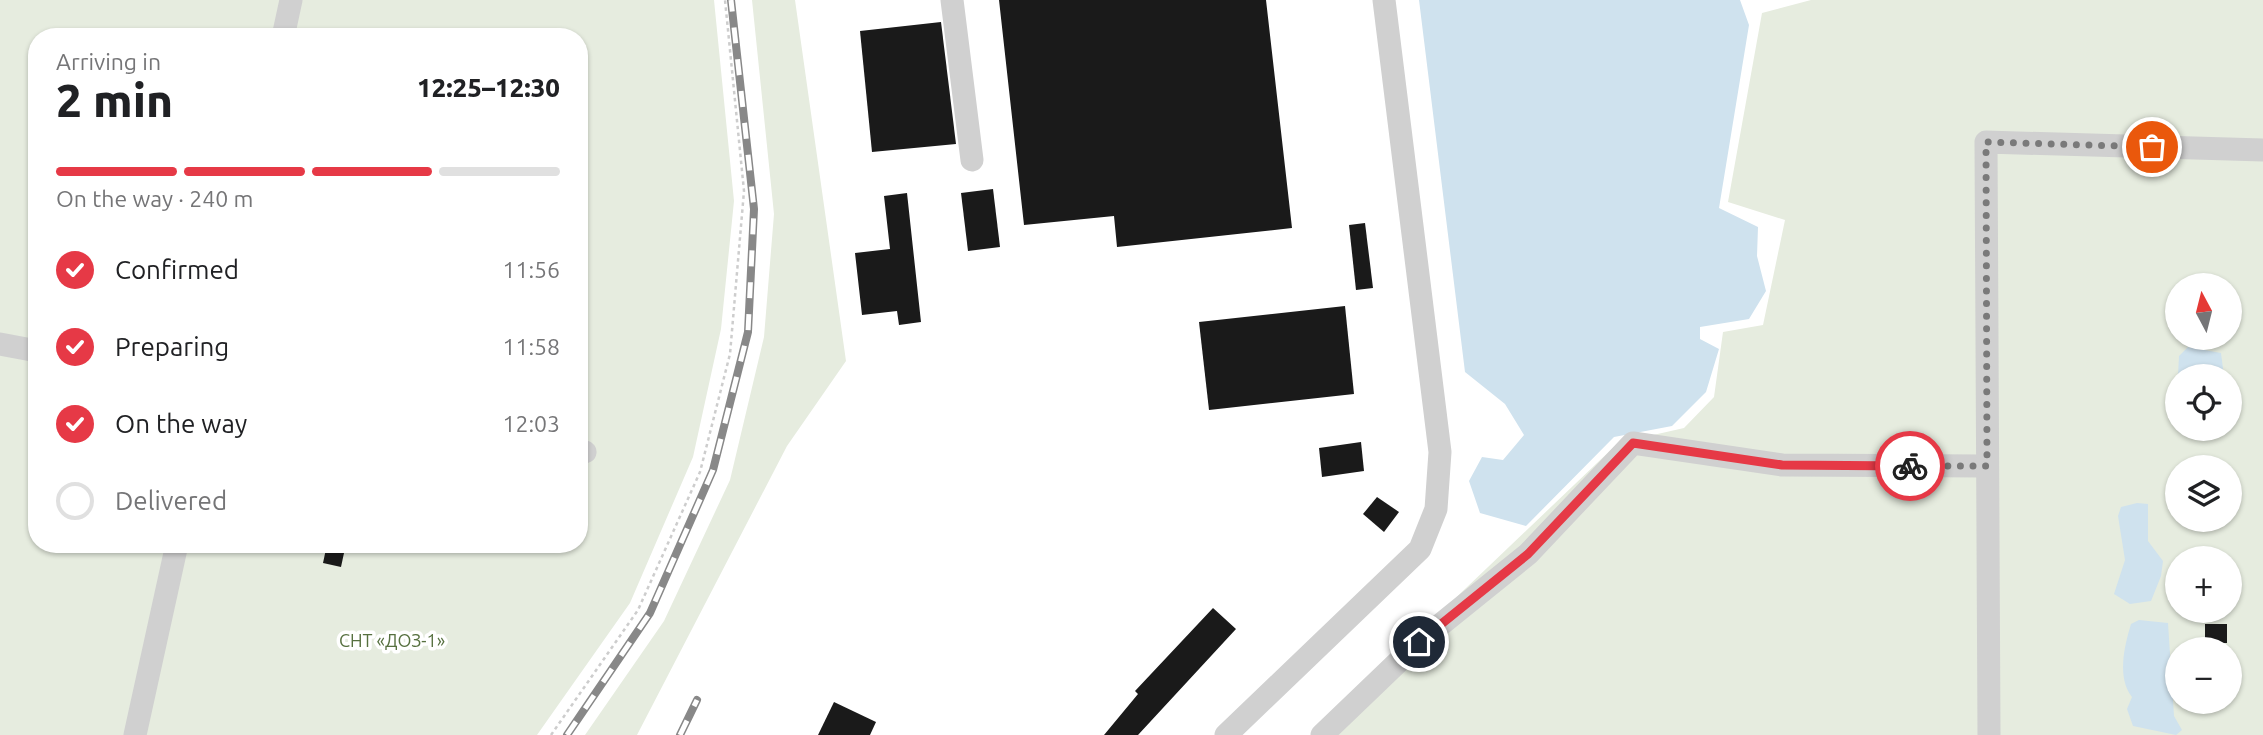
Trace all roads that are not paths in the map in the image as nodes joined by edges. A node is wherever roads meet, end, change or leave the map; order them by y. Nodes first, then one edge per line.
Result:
1 (291, 0) edge
2 (952, 0) edge
3 (1384, 0) edge
4 (285, 28) edge
5 (2263, 150) edge
6 (972, 160) dead end
7 (0, 344) edge
8 (28, 349) edge
9 (1987, 466) junction
10 (175, 553) edge
11 (135, 735) edge
12 (1226, 735) edge
13 (1322, 735) edge
14 (1989, 735) edge

1 - 4 street
2 - 6 street
3 - 12 street
5 - 9 street
7 - 8 street
9 - 13 street
9 - 14 street
10 - 11 street

